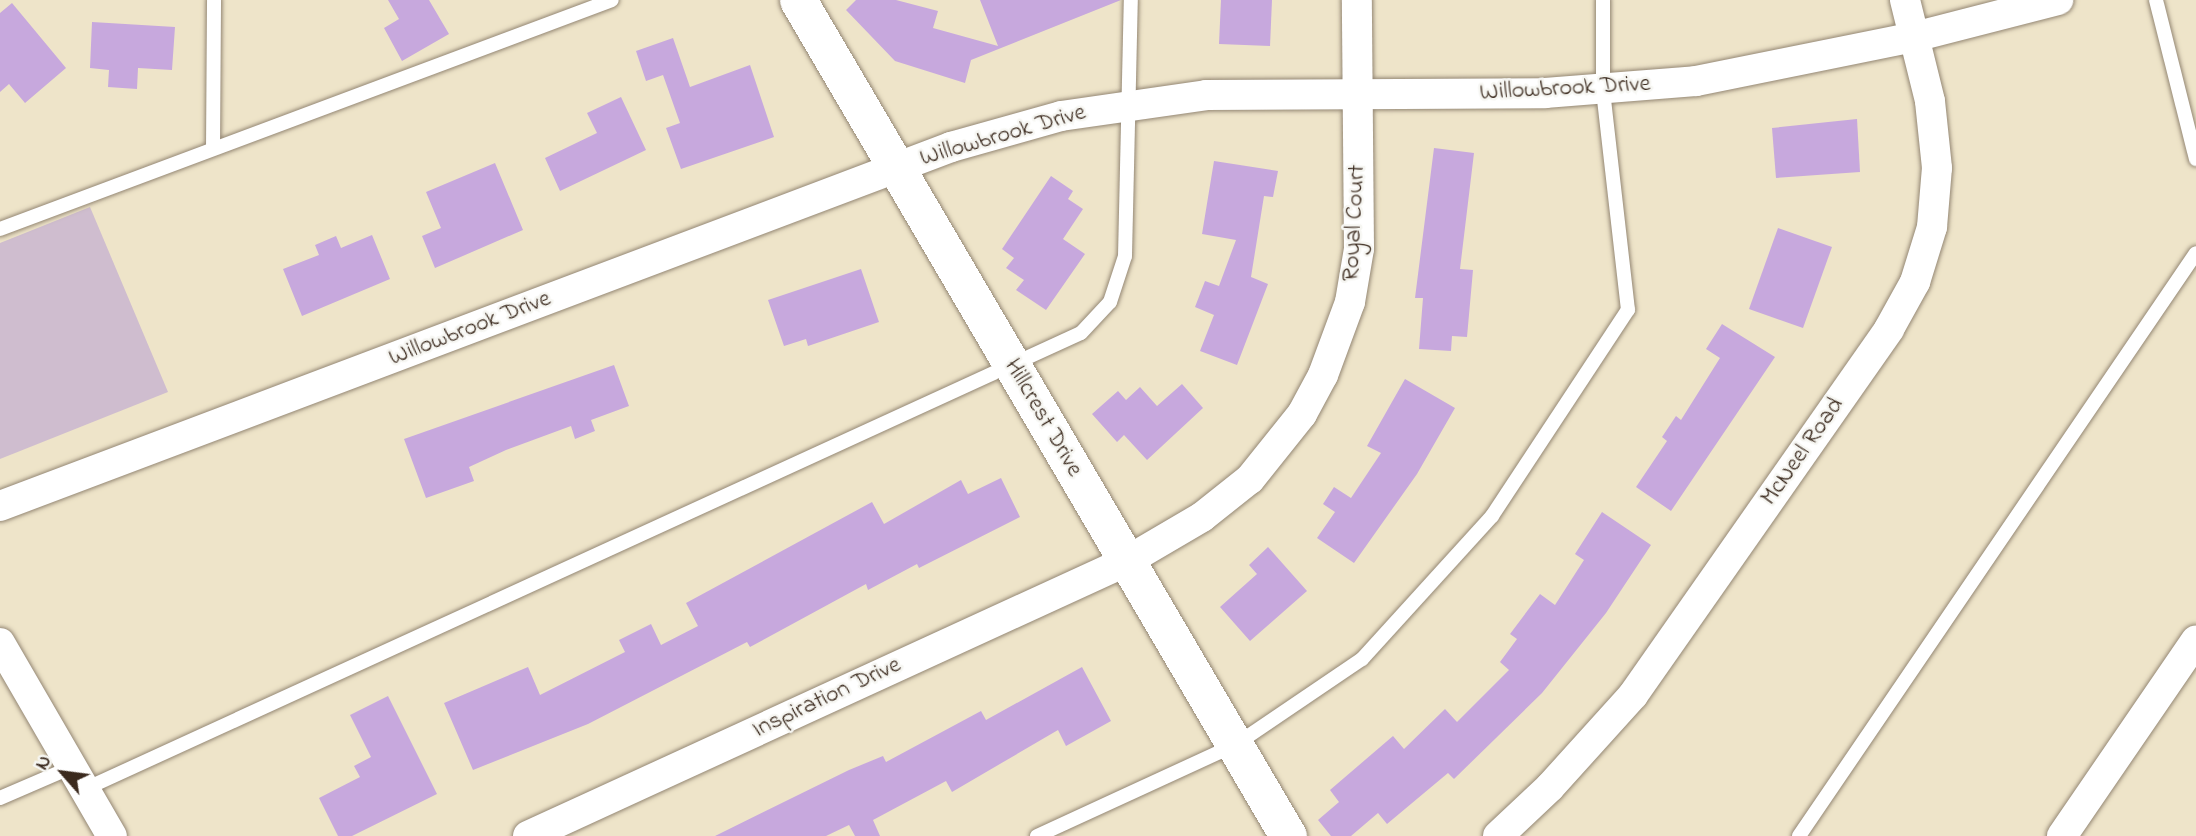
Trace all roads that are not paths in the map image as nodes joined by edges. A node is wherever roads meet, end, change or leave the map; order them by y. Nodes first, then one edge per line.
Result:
1 (214, 0) edge
2 (612, 0) edge
3 (798, 0) edge
4 (1130, 0) edge
5 (1357, 0) edge
6 (1602, 0) edge
7 (1905, 0) edge
8 (2058, 0) edge
9 (2156, 0) edge
10 (1914, 37) junction
11 (1603, 89) junction
12 (1357, 94) junction
13 (1130, 104) junction
14 (213, 148) junction
15 (2196, 159) edge
16 (896, 168) junction
17 (0, 229) edge
18 (2196, 253) edge
19 (1013, 366) junction
20 (0, 506) edge
21 (1127, 561) junction
22 (2196, 640) edge
23 (0, 643) edge
24 (1235, 745) junction
25 (78, 778) junction
26 (0, 798) edge
27 (112, 836) edge
28 (527, 836) edge
29 (1037, 836) edge
30 (1289, 836) edge
31 (1498, 836) edge
32 (1799, 836) edge
33 (2062, 836) edge

1 - 14 lane
2 - 14 lane
3 - 16 street, Hillcrest Drive
4 - 13 lane
5 - 12 street, Royal Court
6 - 11 lane
7 - 10 street, McNeel Road
8 - 10 street, Willowbrook Drive
9 - 15 lane
10 - 11 street, Willowbrook Drive
10 - 31 street, McNeel Road
11 - 12 street, Willowbrook Drive
11 - 24 lane
12 - 13 street, Willowbrook Drive
12 - 21 street, Royal Court
13 - 16 street, Willowbrook Drive
13 - 19 lane
14 - 17 lane
16 - 19 street, Hillcrest Drive
16 - 20 street, Willowbrook Drive
18 - 32 lane
19 - 21 street, Hillcrest Drive
19 - 25 lane
21 - 24 street, Hillcrest Drive
21 - 28 street, Inspiration Drive
22 - 33 street
23 - 25 street
24 - 29 lane
24 - 30 street, Hillcrest Drive
25 - 26 lane
25 - 27 street

